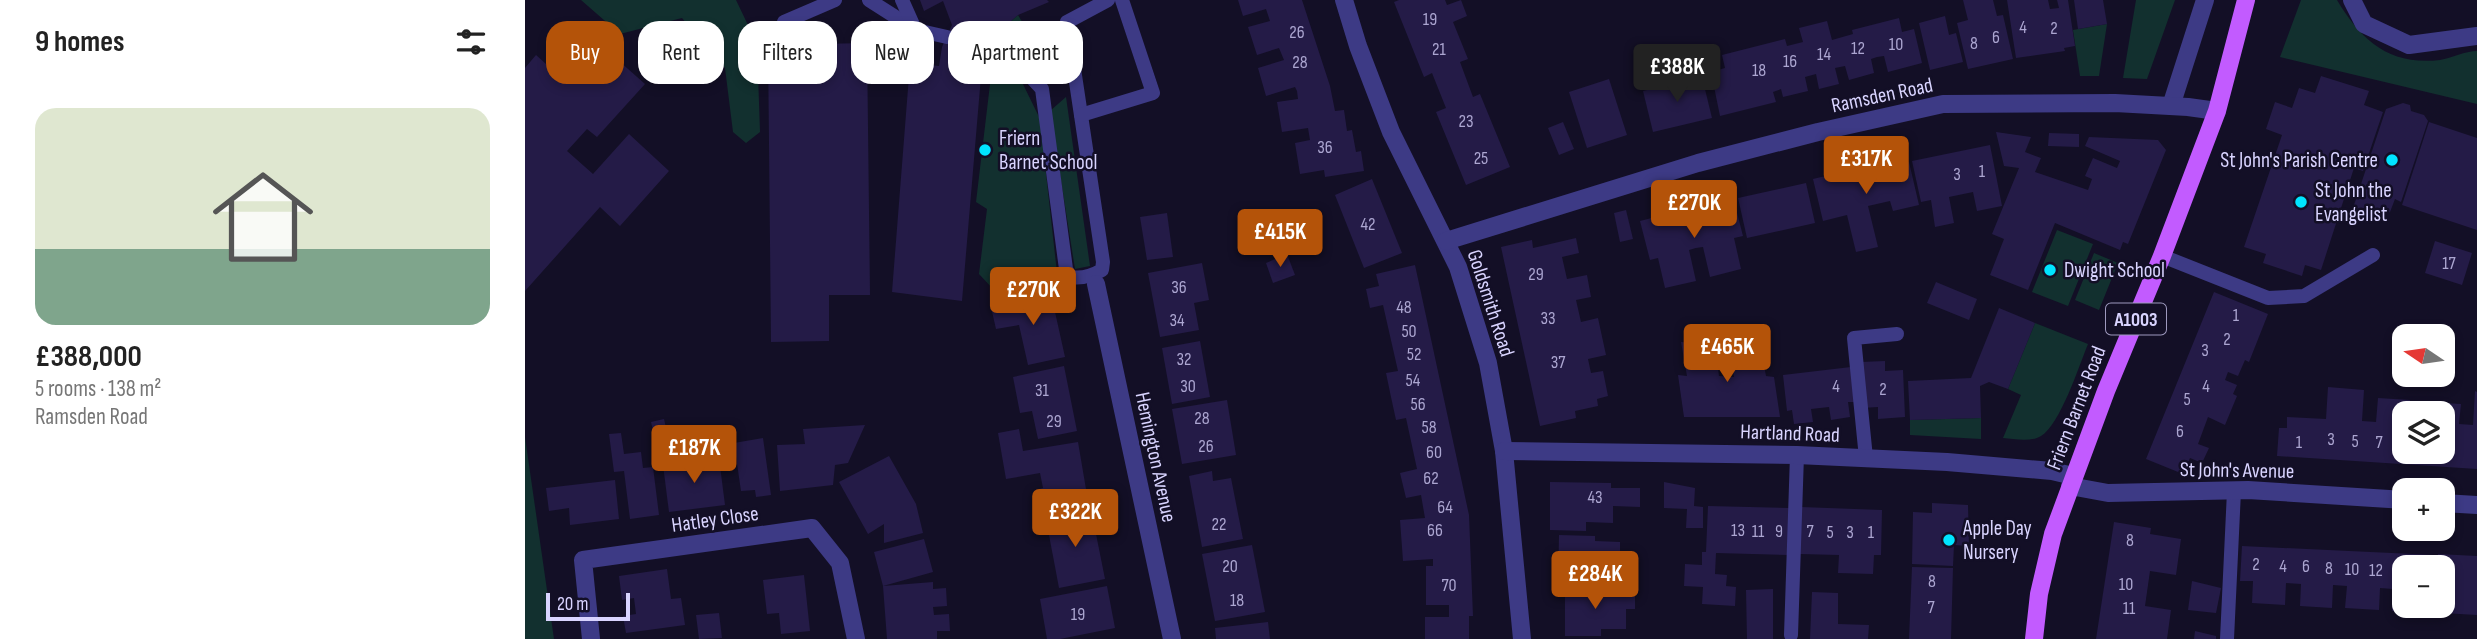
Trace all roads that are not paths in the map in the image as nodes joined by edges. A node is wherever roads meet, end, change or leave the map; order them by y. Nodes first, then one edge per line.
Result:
1 (835, 0) edge
2 (869, 0) edge
3 (902, 0) edge
4 (1108, 0) edge
5 (1122, 0) edge
6 (1344, 0) edge
7 (2205, 0) edge
8 (2246, 0) edge
9 (2352, 0) edge
10 (786, 21) edge
11 (902, 21) edge
12 (912, 21) edge
13 (934, 34) edge
14 (2477, 36) edge
15 (947, 37) dead end
16 (1037, 84) edge
17 (2171, 106) junction
18 (2217, 111) junction
19 (1081, 115) junction
20 (1446, 240) junction
21 (2373, 255) dead end
22 (2162, 256) junction
23 (1095, 279) junction
24 (1897, 334) dead end
25 (1504, 451) junction
26 (1797, 455) junction
27 (1866, 458) junction
28 (2072, 481) junction
29 (2234, 491) junction
30 (2392, 499) edge
31 (2455, 504) edge
32 (2477, 505) edge
33 (1791, 635) dead end
34 (591, 639) edge
35 (856, 639) edge
36 (1172, 639) edge
37 (1522, 639) edge
38 (2033, 639) edge
39 (2227, 639) edge

1 - 10 lane
2 - 11 lane
3 - 12 lane
4 - 19 lane
5 - 19 lane
6 - 20 street, Goldsmith Road
7 - 17 street
8 - 18 main road, Friern Barnet Road / A1003
9 - 14 street
13 - 15 lane
16 - 23 lane
17 - 18 street, Ramsden Road
17 - 20 street, Ramsden Road
18 - 22 main road, Friern Barnet Road / A1003
19 - 23 lane
20 - 25 street, Goldsmith Road
21 - 22 lane
22 - 28 main road, Friern Barnet Road / A1003
23 - 36 street, Hemington Avenue
24 - 27 lane
25 - 26 street, Hartland Road
25 - 37 street, Goldsmith Road
26 - 27 street, Hartland Road
26 - 33 lane
27 - 28 street, Hartland Road
28 - 29 street, St John's Avenue
28 - 38 main road, Friern Barnet Road / A1003
29 - 30 street, St John's Avenue
29 - 39 lane
31 - 32 street
34 - 35 street, Hatley Close

